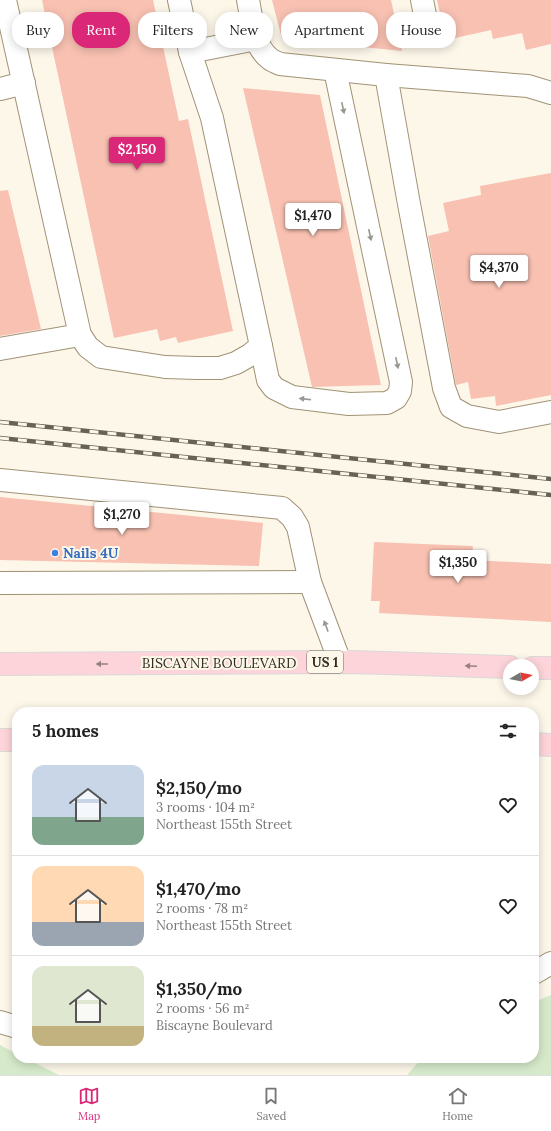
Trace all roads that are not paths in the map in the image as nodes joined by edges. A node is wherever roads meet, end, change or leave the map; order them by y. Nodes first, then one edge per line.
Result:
1 (5, 0) edge
2 (179, 0) edge
3 (248, 0) edge
4 (422, 0) edge
5 (251, 12) edge
6 (424, 12) edge
7 (215, 47) edge
8 (260, 48) edge
9 (190, 52) junction
10 (335, 70) junction
11 (386, 75) junction
12 (24, 83) junction
13 (0, 89) edge
14 (551, 93) edge
15 (80, 335) junction
16 (260, 346) junction
17 (0, 348) edge
18 (551, 412) edge
19 (0, 480) edge
20 (310, 582) junction
21 (0, 583) edge
22 (340, 662) junction
23 (0, 664) edge
24 (503, 667) edge
25 (539, 668) edge
26 (551, 668) edge
27 (0, 740) edge
28 (12, 740) edge
29 (539, 744) edge
30 (551, 745) edge
31 (551, 963) edge
32 (539, 970) edge
33 (0, 1022) edge
34 (12, 1026) edge

1 - 12 street
2 - 9 street
3 - 5 street
4 - 6 street
7 - 9 street
8 - 10 street
9 - 16 street
10 - 11 street
10 -> 16 street
11 - 14 street
11 - 18 street
12 - 13 street
12 - 15 street
15 - 16 street
15 - 17 street
19 - 20 street
20 - 21 street
22 -> 20 street
22 -> 23 main road, BISCAYNE BOULEVARD / US 1
24 -> 22 main road, BISCAYNE BOULEVARD / US 1
25 - 26 main road
27 - 28 main road
29 - 30 main road
31 - 32 street
33 - 34 street

